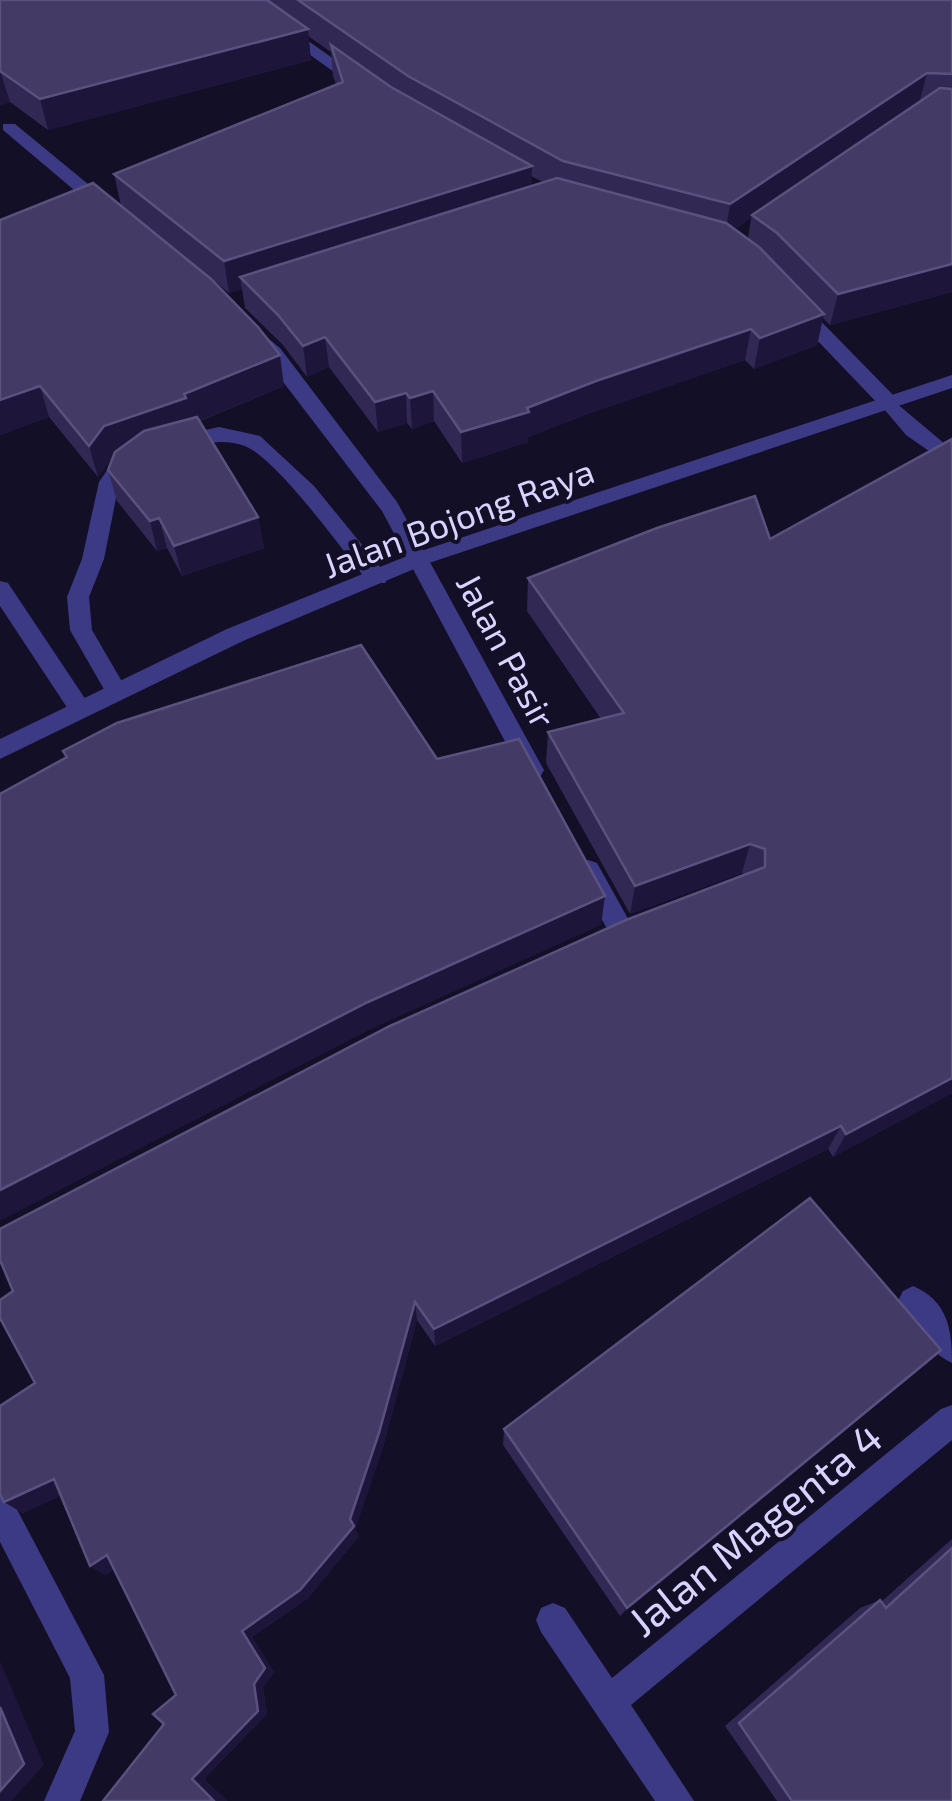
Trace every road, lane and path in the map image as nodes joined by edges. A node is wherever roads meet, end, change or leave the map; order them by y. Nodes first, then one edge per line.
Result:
1 (241, 0) edge
2 (369, 90) edge
3 (8, 128) dead end
4 (117, 216) edge
5 (788, 298) edge
6 (237, 316) edge
7 (952, 381) edge
8 (890, 403) junction
9 (952, 460) edge
10 (420, 559) junction
11 (377, 578) junction
12 (0, 590) edge
13 (118, 692) junction
14 (80, 710) junction
15 (0, 750) edge
16 (545, 792) edge
17 (574, 845) edge
18 (593, 944) edge
19 (913, 1300) dead end
20 (952, 1348) edge
21 (952, 1420) edge
22 (0, 1510) edge
23 (554, 1620) dead end
24 (610, 1702) junction
25 (62, 1801) edge
26 (676, 1801) edge

1 - 2 street
3 - 4 street
5 - 8 street
6 - 10 street, Jalan Pasir
7 - 8 street, Jalan Bojong Raya
8 - 9 street
8 - 10 street, Jalan Bojong Raya
10 - 11 street, Jalan Bojong Raya
10 - 16 street, Jalan Pasir
11 - 13 street, Jalan Bojong Raya
11 - 13 street
12 - 14 street
13 - 14 street, Jalan Bojong Raya
14 - 15 street, Jalan Bojong Raya
17 - 18 street
19 - 20 street
21 - 24 street, Jalan Magenta 4
22 - 25 street
23 - 24 street
24 - 26 street

